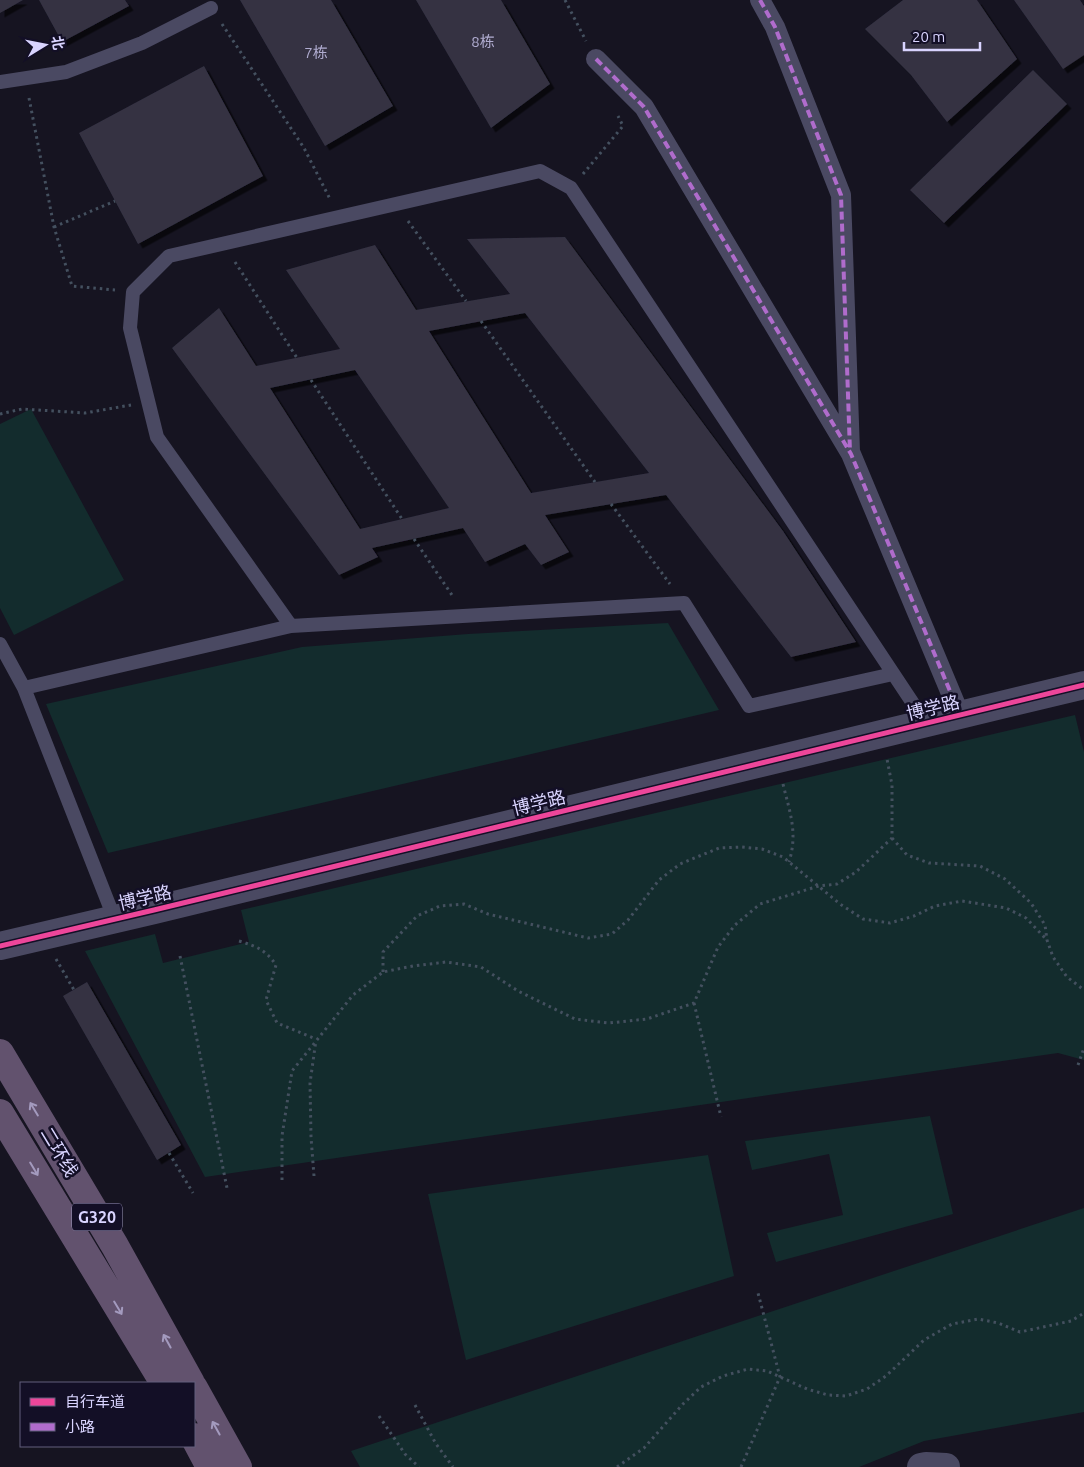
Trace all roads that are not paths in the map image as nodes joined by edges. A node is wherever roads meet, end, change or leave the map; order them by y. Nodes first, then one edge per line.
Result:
1 (760, 0) edge
2 (211, 8) road end
3 (596, 59) road end
4 (0, 82) edge
5 (850, 454) junction
6 (291, 626) junction
7 (0, 644) edge
8 (894, 674) junction
9 (1084, 685) edge
10 (24, 688) junction
11 (960, 715) junction
12 (926, 723) junction
13 (116, 920) junction
14 (0, 946) edge
15 (0, 1052) edge
16 (0, 1113) edge
17 (163, 1382) edge
18 (190, 1382) edge
19 (195, 1390) edge
20 (195, 1439) edge
21 (210, 1467) edge
22 (238, 1467) edge
23 (921, 1467) edge
24 (946, 1467) edge

1 - 5 street
2 - 4 lane
3 - 5 street
5 - 11 street
6 - 8 lane
6 - 8 lane
6 - 10 lane
7 - 10 lane
8 - 12 lane
9 - 11 street, 博学路
10 - 13 lane
11 - 12 street, 博学路
12 - 13 street, 博学路
13 - 14 street, 博学路
18 -> 15 highway, 二环线 / G320
16 -> 17 highway, 二环线 / G320
22 -> 19 highway
20 - 21 highway
23 - 24 street

